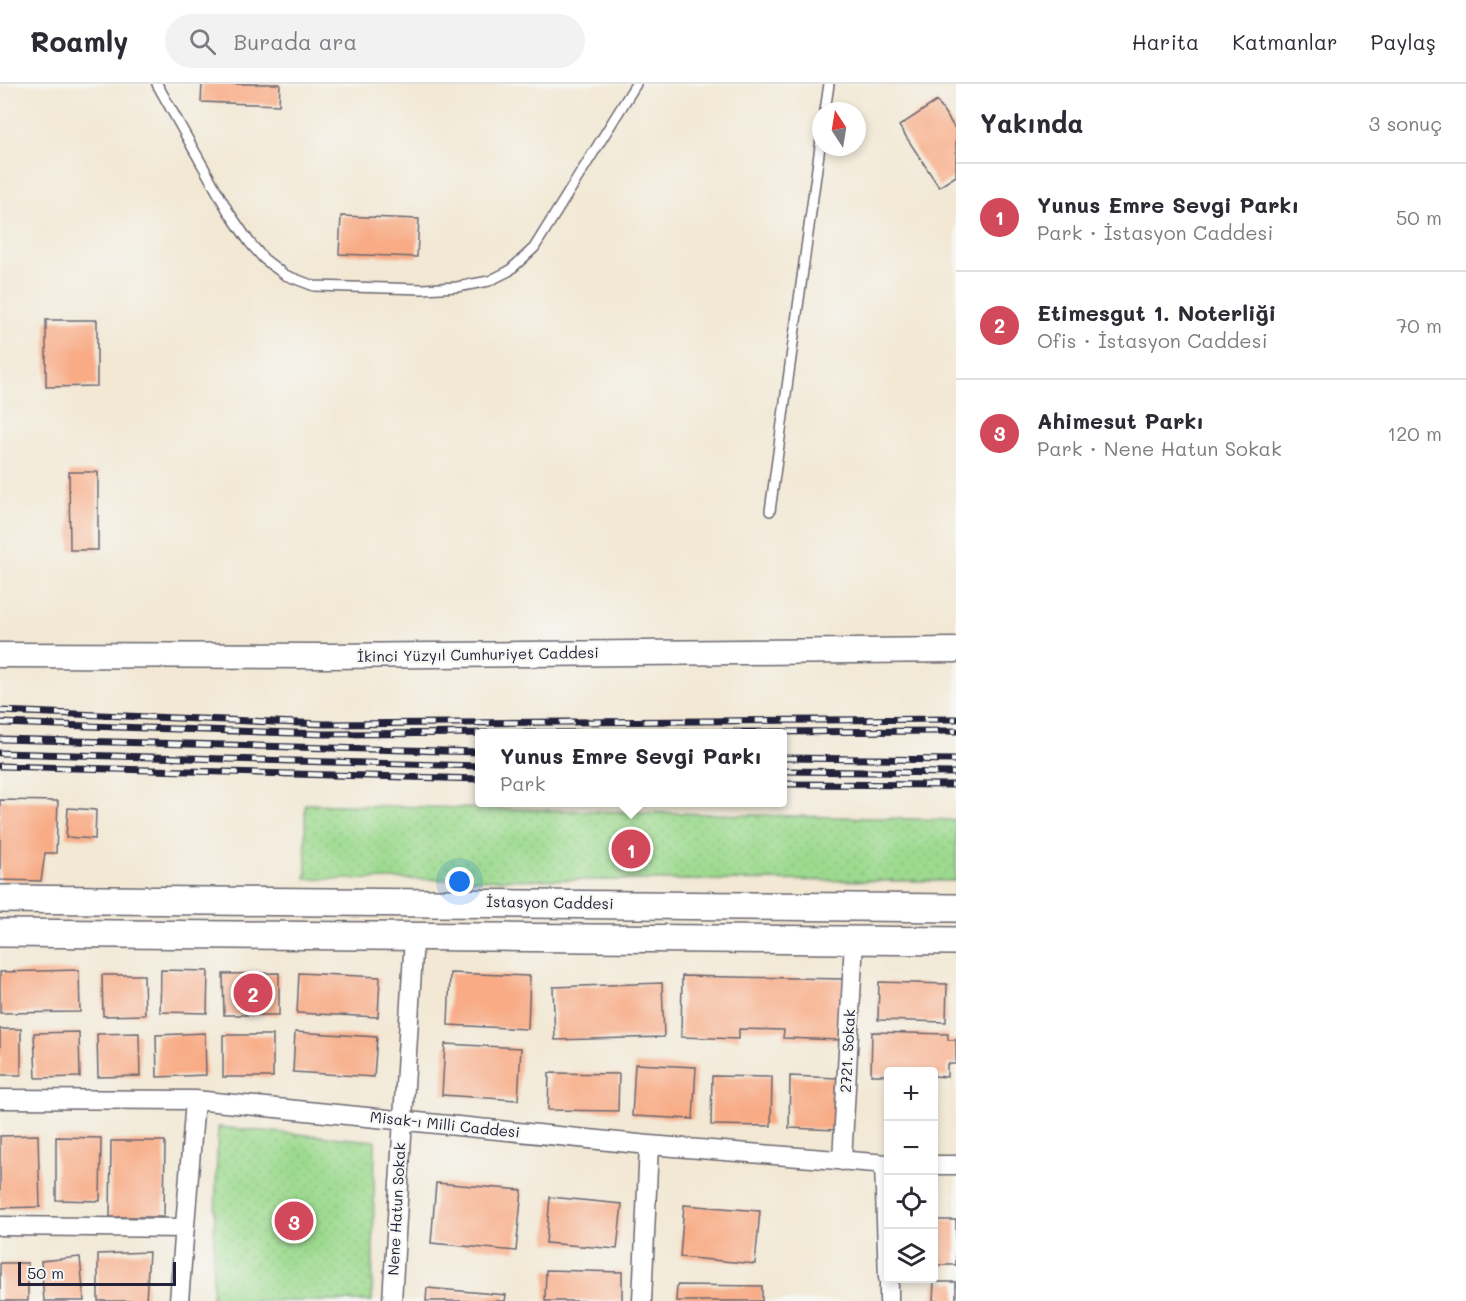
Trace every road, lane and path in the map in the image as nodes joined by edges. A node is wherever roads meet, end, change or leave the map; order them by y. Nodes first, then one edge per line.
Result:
1 (157, 84) edge
2 (636, 84) edge
3 (829, 84) edge
4 (826, 102) edge
5 (819, 156) edge
6 (770, 511) dead end
7 (956, 650) edge
8 (0, 655) edge
9 (0, 899) edge
10 (956, 908) edge
11 (0, 933) edge
12 (414, 937) junction
13 (854, 941) junction
14 (956, 941) edge
15 (0, 1099) edge
16 (195, 1100) junction
17 (403, 1120) junction
18 (649, 1145) junction
19 (842, 1161) junction
20 (884, 1164) edge
21 (938, 1165) edge
22 (956, 1165) edge
23 (886, 1175) edge
24 (0, 1226) edge
25 (185, 1228) junction
26 (888, 1229) edge
27 (889, 1283) edge
28 (180, 1301) edge
29 (392, 1301) edge
30 (642, 1301) edge
31 (889, 1301) edge

1 - 2 lane
3 - 4 lane
5 - 6 lane
7 - 8 main road, İkinci Yüzyıl Cumhuriyet Caddesi
9 - 10 main road, İstasyon Caddesi
11 - 12 main road
12 - 13 main road
12 - 17 street, Nene Hatun Sokak
13 - 14 main road
13 - 19 street, 2721. Sokak
15 - 16 street, Misak-ı Milli Caddesi
16 - 17 street, Misak-ı Milli Caddesi
16 - 25 street
17 - 18 street, Misak-ı Milli Caddesi
17 - 29 street, Nene Hatun Sokak
18 - 19 street, Misak-ı Milli Caddesi
18 - 30 street
19 - 20 street, Misak-ı Milli Caddesi
21 - 22 street
23 - 26 street
24 - 25 street
25 - 28 street
27 - 31 street

